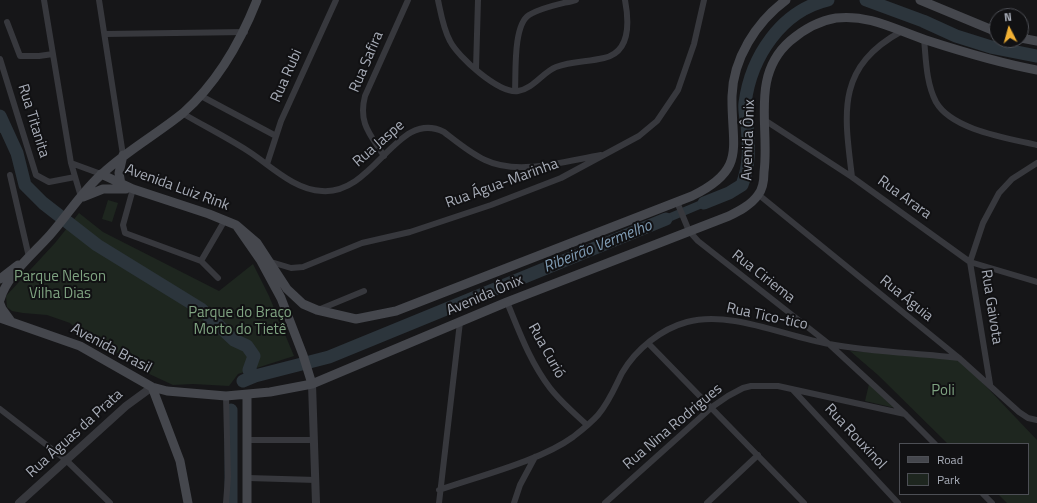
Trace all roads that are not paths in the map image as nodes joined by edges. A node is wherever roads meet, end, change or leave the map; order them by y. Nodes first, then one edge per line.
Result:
1 (44, 0) edge
2 (100, 0) edge
3 (257, 0) edge
4 (336, 0) edge
5 (408, 0) edge
6 (438, 0) edge
7 (478, 0) edge
8 (576, 0) edge
9 (624, 0) edge
10 (704, 0) edge
11 (786, 0) edge
12 (920, 0) edge
13 (7, 22) dead end
14 (989, 29) edge
15 (902, 31) junction
16 (245, 32) junction
17 (105, 34) junction
18 (924, 39) junction
19 (53, 54) junction
20 (0, 59) edge
21 (476, 69) junction
22 (1037, 70) edge
23 (515, 91) junction
24 (201, 96) junction
25 (182, 113) junction
26 (763, 119) junction
27 (276, 136) junction
28 (1037, 146) edge
29 (606, 154) junction
30 (123, 155) junction
31 (384, 156) junction
32 (71, 163) junction
33 (1037, 163) edge
34 (267, 164) junction
35 (101, 174) junction
36 (10, 175) dead end
37 (75, 177) junction
38 (852, 177) junction
39 (121, 184) junction
40 (133, 189) junction
41 (759, 195) junction
42 (80, 198) junction
43 (678, 204) junction
44 (225, 220) junction
45 (236, 225) junction
46 (688, 230) junction
47 (29, 256) junction
48 (201, 260) junction
49 (271, 262) junction
50 (970, 262) junction
51 (218, 278) dead end
52 (0, 279) edge
53 (1037, 282) edge
54 (364, 291) dead end
55 (0, 300) edge
56 (507, 302) junction
57 (0, 304) edge
58 (317, 310) junction
59 (0, 318) edge
60 (10, 320) junction
61 (460, 322) junction
62 (648, 343) junction
63 (830, 344) junction
64 (959, 358) junction
65 (312, 384) junction
66 (990, 384) junction
67 (152, 387) junction
68 (793, 390) junction
69 (247, 395) junction
70 (226, 396) junction
71 (712, 407) junction
72 (0, 409) edge
73 (906, 415) junction
74 (1037, 420) edge
75 (587, 425) junction
76 (248, 440) junction
77 (314, 440) junction
78 (933, 443) edge
79 (758, 454) junction
80 (535, 457) junction
81 (66, 460) junction
82 (248, 478) junction
83 (316, 480) junction
84 (439, 490) junction
85 (984, 495) edge
86 (19, 503) edge
87 (110, 503) edge
88 (188, 503) edge
89 (226, 503) edge
90 (247, 503) edge
91 (316, 503) edge
92 (439, 503) edge
93 (514, 503) edge
94 (605, 503) edge
95 (706, 503) edge
96 (804, 503) edge
97 (898, 503) edge
98 (992, 503) edge

1 - 19 street
2 - 17 street
3 - 16 main road
4 - 27 street, Rua Rubi
5 - 31 street, Rua Safira
6 - 21 street
7 - 21 street
8 - 23 street
9 - 23 street
10 - 29 street, Rua Água-Marinha
11 - 43 main road, Avenida Ônix
12 - 14 main road
13 - 19 street
15 - 18 main road, Avenida Ônix
15 - 26 main road, Avenida Ônix
15 - 38 street
16 - 17 street
16 - 24 main road
17 - 30 street
18 - 22 main road, Avenida Ônix
18 - 28 street
19 - 32 street
20 - 37 street, Rua Titanita
21 - 23 street
24 - 25 main road
24 - 27 street
25 - 30 main road
25 - 34 street, Rua Jaspe
26 - 38 street, Rua Arara
26 - 41 main road, Avenida Ônix
27 - 34 street, Rua Rubi
29 - 31 street, Rua Jaspe
29 - 49 street, Rua Água-Marinha
30 - 35 main road
30 - 39 main road
31 - 34 street, Rua Jaspe
32 - 35 street
32 - 37 street
33 - 50 street, Rua Gaivota
35 - 39 main road, Avenida Luiz Rink
35 - 42 main road
36 - 47 street
37 - 42 street
38 - 50 street, Rua Arara
39 - 40 main road, Avenida Luiz Rink
40 - 42 main road
40 - 44 main road, Avenida Luiz Rink
40 - 48 street
41 - 46 main road, Avenida Ônix
41 - 64 street, Rua Águia
42 - 47 main road
43 - 46 street, Rua Ciriema
43 - 58 main road, Avenida Ônix
44 - 45 main road, Avenida Luiz Rink
44 - 48 street
45 - 49 main road
45 - 65 main road, Avenida Luiz Rink
46 - 56 main road, Avenida Ônix
46 - 63 street, Rua Ciriema
47 - 52 main road
47 - 55 main road
48 - 51 street
49 - 58 main road, Avenida Ônix
50 - 53 street, Rua Arara
50 - 66 street, Rua Gaivota
54 - 58 street
56 - 61 main road, Avenida Ônix
56 - 75 street, Rua Curió
57 - 60 main road
59 - 60 main road, Avenida Brasil
60 - 67 main road, Avenida Brasil
61 - 65 main road, Avenida Ônix
61 - 84 street
62 - 63 street, Rua Tico-tico
62 - 71 street
62 - 75 street, Rua Tico-tico
63 - 64 street, Rua Tico-tico
63 - 73 street, Rua Ciriema
64 - 66 street, Rua Águia
65 - 69 main road, Avenida Ônix
65 - 77 street, Avenida Luiz Rink
66 - 74 street, Rua Águia
67 - 70 main road, Avenida Ônix
67 - 81 street, Rua Águas da Prata
67 - 88 main road, Avenida Brasil
68 - 71 street, Rua Nina Rodrigues
68 - 73 street, Rua Nina Rodrigues
68 - 97 street, Rua Rouxinol
69 - 70 main road, Avenida Ônix
69 - 76 main road
70 - 89 street
71 - 79 street
71 - 94 street, Rua Nina Rodrigues
72 - 81 street
73 - 78 street, Rua Ciriema
75 - 80 street, Rua Tico-tico
76 - 77 street
76 - 82 main road
77 - 83 street, Avenida Luiz Rink
79 - 95 street
79 - 96 street
80 - 84 street, Rua Tico-tico
80 - 93 street
81 - 86 street, Rua Águas da Prata
81 - 87 street
82 - 83 street
82 - 90 main road
83 - 91 street, Avenida Luiz Rink
84 - 92 street
85 - 98 street

